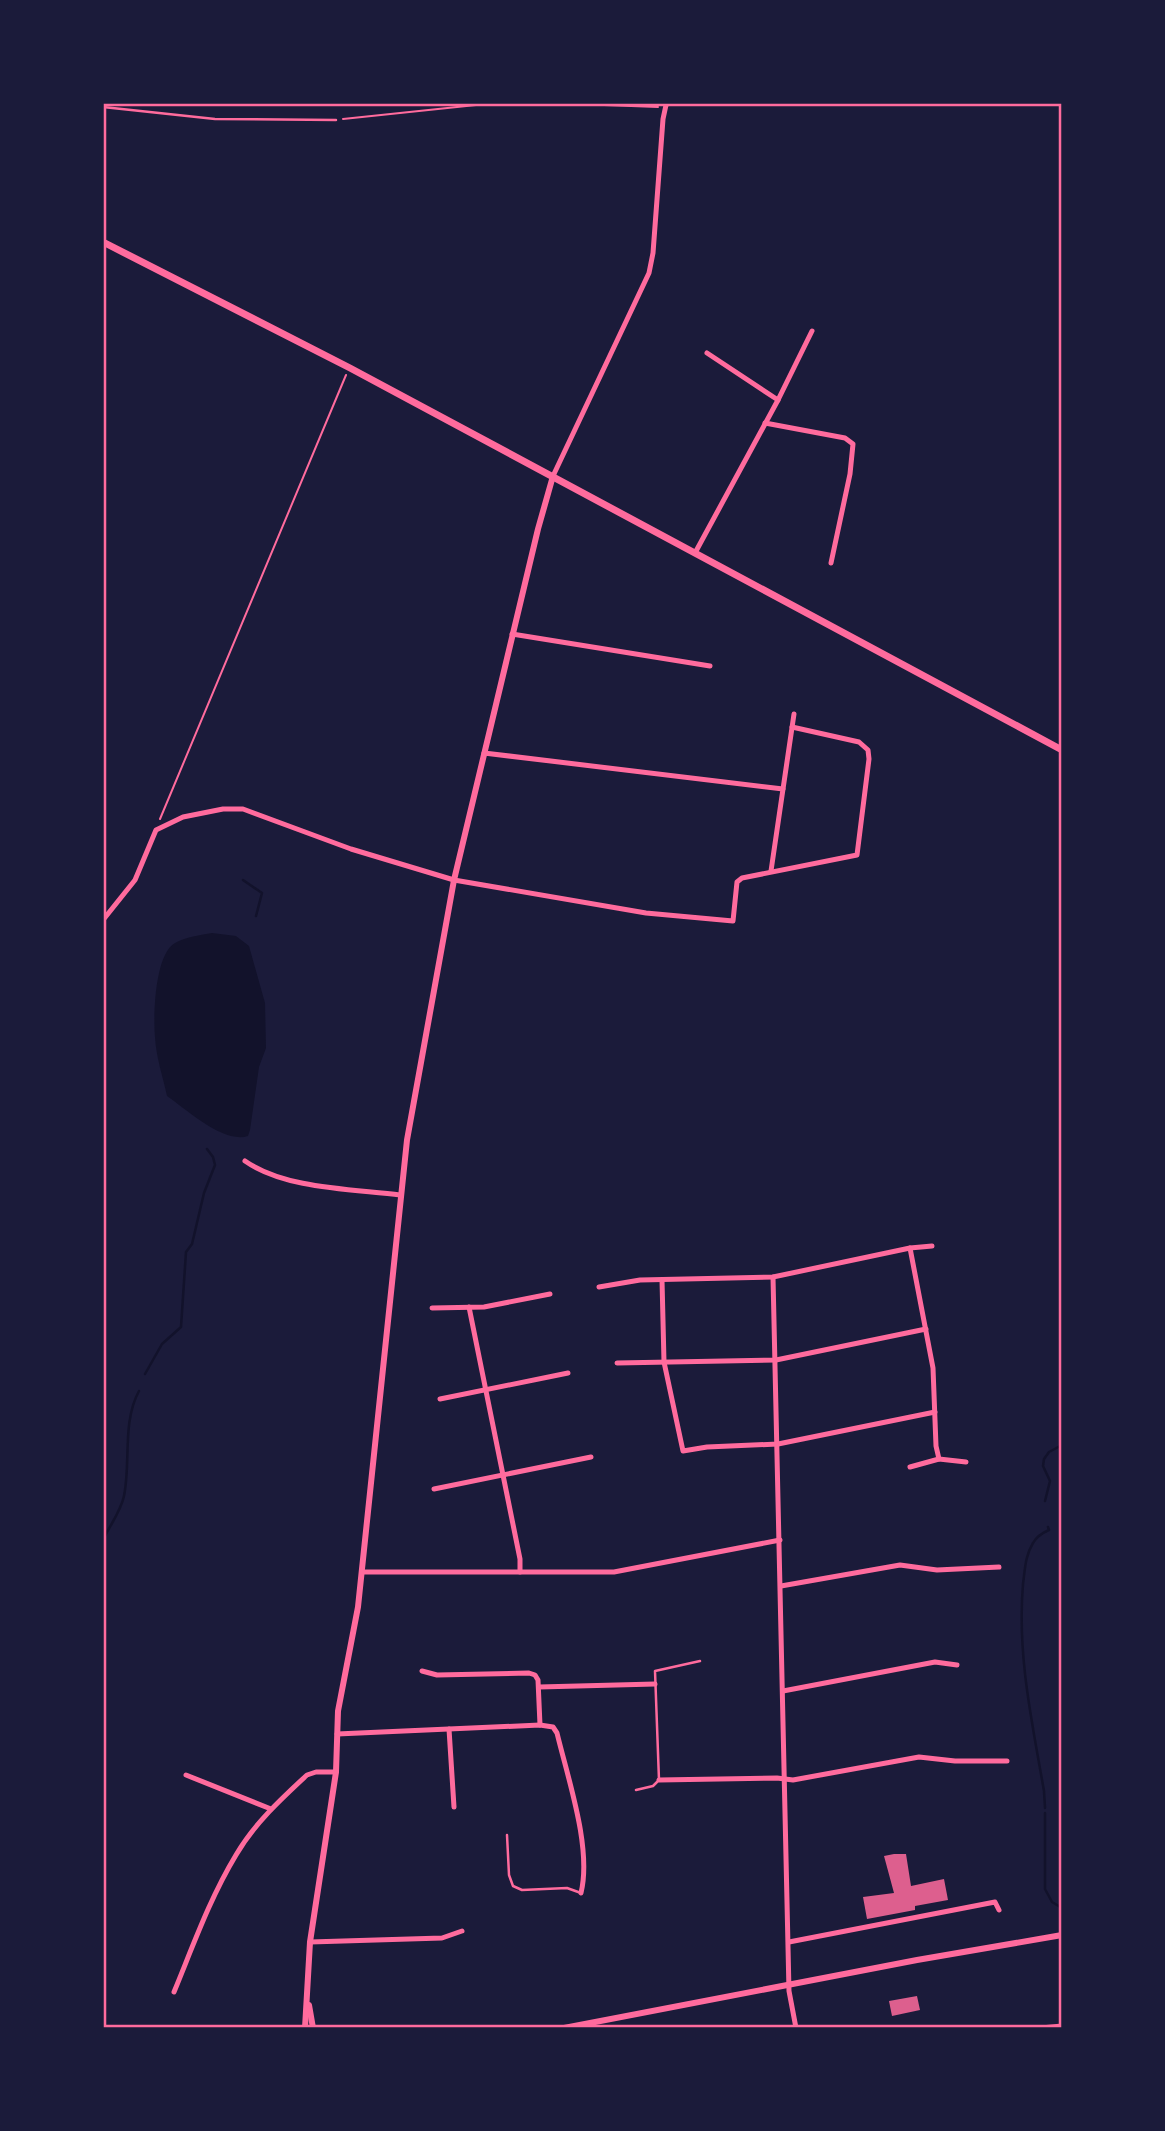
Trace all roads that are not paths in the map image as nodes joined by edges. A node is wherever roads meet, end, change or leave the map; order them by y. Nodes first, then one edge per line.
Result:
1 (668, 104) edge
2 (103, 107) edge
3 (336, 120) road end
4 (103, 242) edge
5 (812, 331) dead end
6 (707, 353) dead end
7 (778, 400) junction
8 (765, 423) junction
9 (553, 476) junction
10 (695, 553) junction
11 (831, 563) dead end
12 (513, 634) junction
13 (710, 666) dead end
14 (794, 714) dead end
15 (792, 727) junction
16 (1062, 750) edge
17 (484, 753) junction
18 (783, 789) junction
19 (771, 871) junction
20 (454, 880) junction
21 (103, 920) edge
22 (245, 1161) dead end
23 (400, 1195) junction
24 (932, 1246) dead end
25 (910, 1248) junction
26 (773, 1277) junction
27 (662, 1280) junction
28 (599, 1287) dead end
29 (550, 1294) dead end
30 (469, 1307) junction
31 (432, 1308) dead end
32 (926, 1329) junction
33 (776, 1360) junction
34 (664, 1362) junction
35 (617, 1363) dead end
36 (568, 1373) dead end
37 (485, 1391) junction
38 (440, 1399) dead end
39 (935, 1412) junction
40 (778, 1444) junction
41 (591, 1457) dead end
42 (939, 1459) junction
43 (966, 1462) dead end
44 (910, 1467) dead end
45 (502, 1474) junction
46 (435, 1489) dead end
47 (780, 1540) junction
48 (999, 1567) dead end
49 (362, 1572) junction
50 (520, 1572) junction
51 (781, 1586) junction
52 (700, 1661) dead end
53 (957, 1665) dead end
54 (422, 1671) dead end
55 (655, 1684) junction
56 (539, 1687) junction
57 (783, 1691) junction
58 (540, 1725) junction
59 (449, 1729) junction
60 (337, 1734) junction
61 (1007, 1761) dead end
62 (336, 1772) junction
63 (186, 1775) dead end
64 (785, 1779) junction
65 (659, 1780) junction
66 (636, 1790) dead end
67 (454, 1807) dead end
68 (271, 1809) junction
69 (507, 1835) dead end
70 (581, 1893) joint
71 (999, 1910) dead end
72 (462, 1931) dead end
73 (1062, 1935) edge
74 (310, 1942) junction
75 (789, 1942) junction
76 (790, 1985) junction
77 (174, 1992) dead end
78 (308, 2001) junction
79 (616, 2018) junction
80 (1062, 2026) edge
81 (305, 2028) edge
82 (313, 2028) edge
83 (564, 2028) edge
84 (618, 2028) edge
85 (796, 2028) edge
86 (1041, 2028) edge

1 - 9 street
2 - 3 lane
4 - 9 main road
5 - 7 street
6 - 7 street
7 - 8 street
8 - 10 street
8 - 11 street
9 - 10 main road
9 - 12 street
10 - 16 main road
12 - 13 street
12 - 17 street
14 - 15 street
15 - 18 street
15 - 19 street
17 - 18 street
17 - 20 street
18 - 19 street
19 - 20 street
20 - 21 street
20 - 23 street
22 - 23 street
23 - 49 street
24 - 25 street
25 - 26 street
25 - 32 street
26 - 27 street
26 - 33 street
27 - 28 street
27 - 34 street
29 - 30 street
30 - 31 street
30 - 37 street
32 - 33 street
32 - 39 street
33 - 34 street
33 - 40 street
34 - 35 street
34 - 40 street
36 - 37 street
37 - 38 street
37 - 45 street
39 - 40 street
39 - 42 street
40 - 47 street
41 - 45 street
42 - 43 street
42 - 44 street
45 - 46 street
45 - 50 street
47 - 50 street
47 - 51 street
48 - 51 street
49 - 50 street
49 - 60 street
51 - 57 street
52 - 55 lane
53 - 57 street
54 - 56 street
55 - 56 street
55 - 65 lane
56 - 58 street
57 - 64 street
58 - 59 street
58 - 70 street
59 - 60 street
59 - 67 street
60 - 62 street
61 - 64 street
62 - 68 street
62 - 74 street
63 - 68 street
64 - 65 street
64 - 75 street
65 - 66 lane
68 - 77 street
69 - 70 lane
71 - 75 street
72 - 74 street
73 - 76 street
74 - 78 street
75 - 76 street
76 - 79 street
76 - 85 street
78 - 81 street
78 - 82 street
79 - 83 street
79 - 84 street
80 - 86 street

